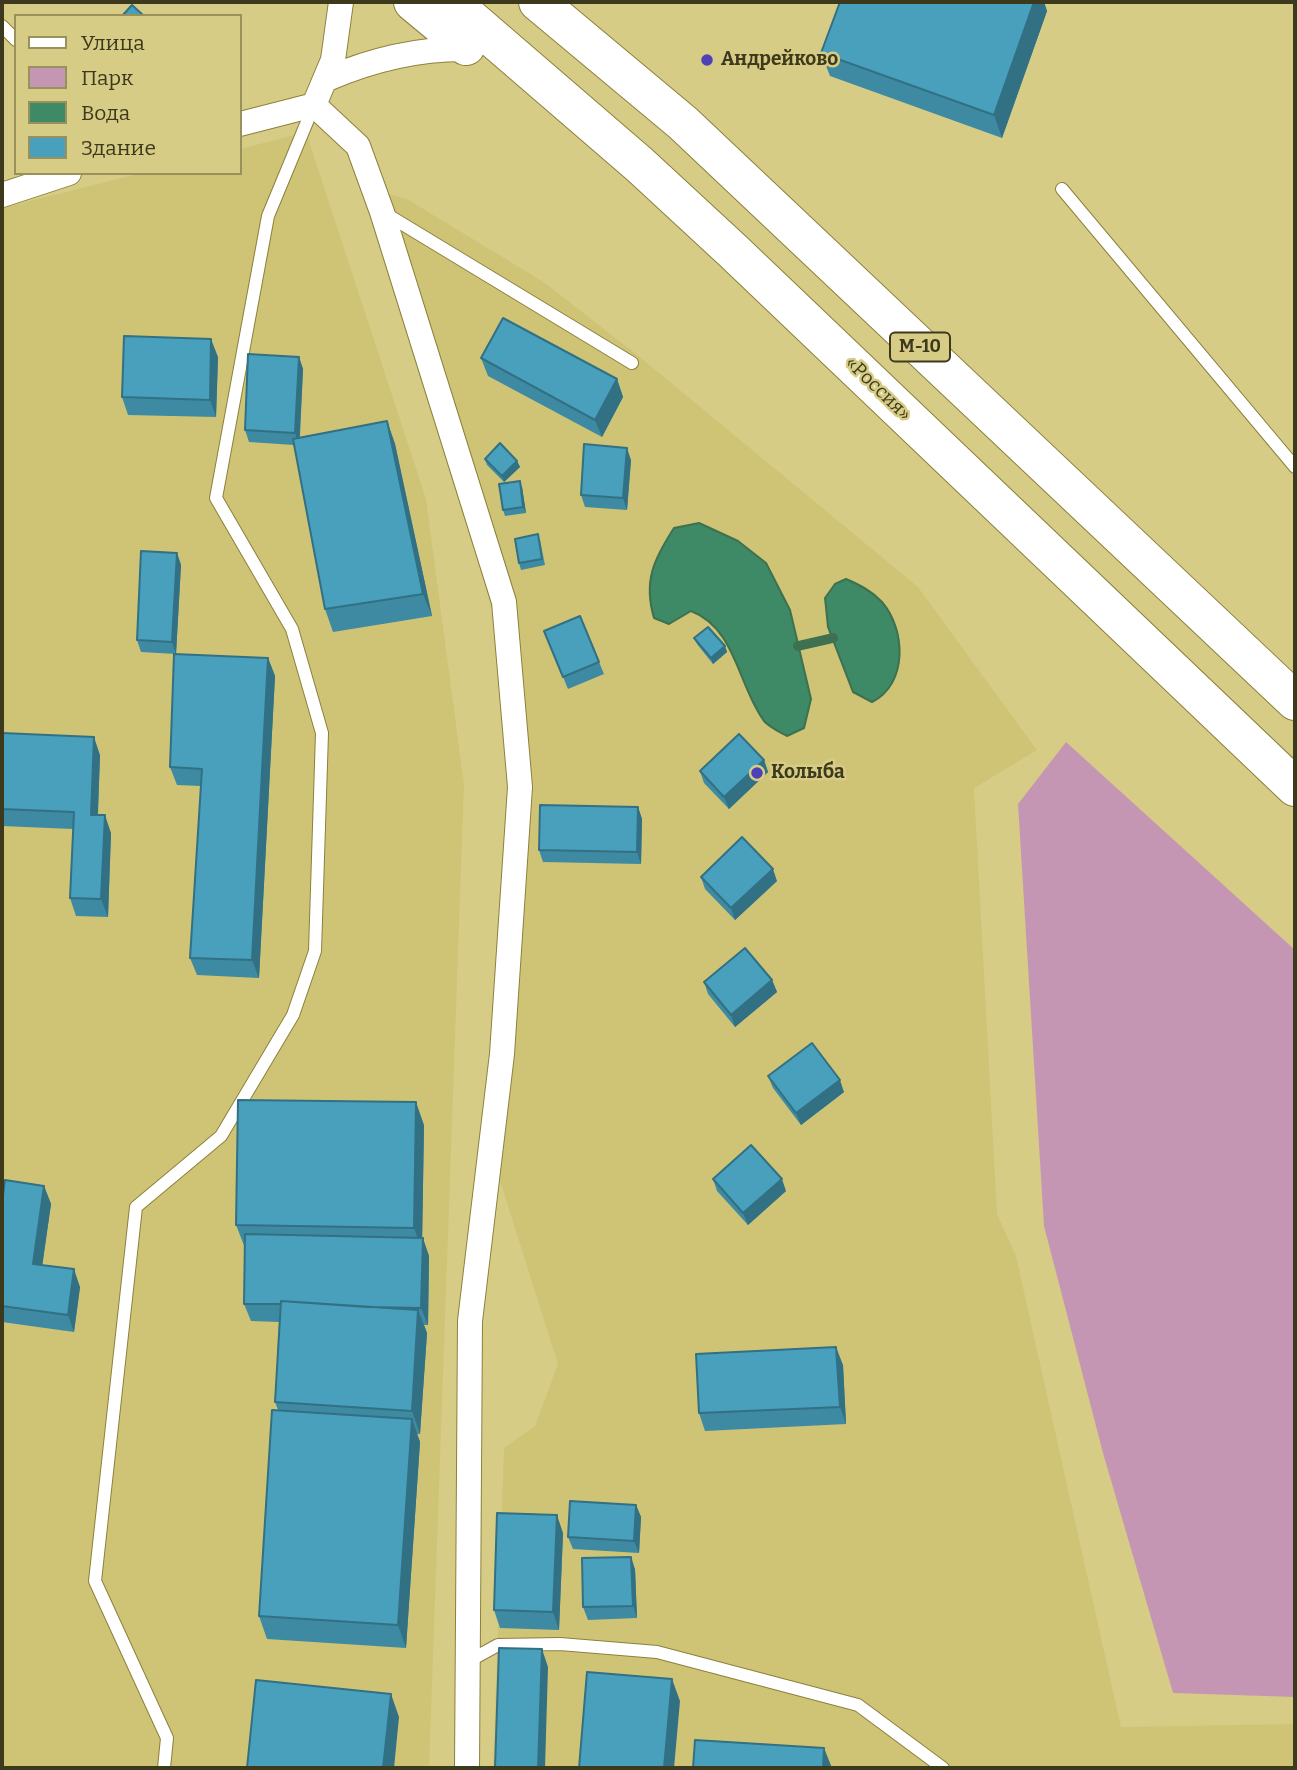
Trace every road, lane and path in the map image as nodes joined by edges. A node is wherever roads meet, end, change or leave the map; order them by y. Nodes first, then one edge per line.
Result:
1 (341, 2) edge
2 (413, 2) edge
3 (451, 2) edge
4 (538, 2) edge
5 (470, 49) junction
6 (327, 79) junction
7 (314, 105) junction
8 (242, 123) edge
9 (63, 175) edge
10 (1062, 189) dead end
11 (2, 195) edge
12 (382, 212) junction
13 (733, 251) junction
14 (632, 363) dead end
15 (1295, 467) edge
16 (1295, 701) edge
17 (1295, 787) edge
18 (467, 1662) junction
19 (164, 1768) edge
20 (467, 1768) edge
21 (943, 1768) edge

1 - 6 street
2 - 5 highway
3 - 13 highway, «Россия» / М-10
4 - 16 highway, М-10
5 - 6 street
5 - 13 highway
6 - 7 street
7 - 8 street
7 - 12 street
7 - 19 lane
9 - 11 street
10 - 15 lane
12 - 14 lane
12 - 18 street
13 - 17 highway, «Россия» / М-10
18 - 20 street
18 - 21 lane

